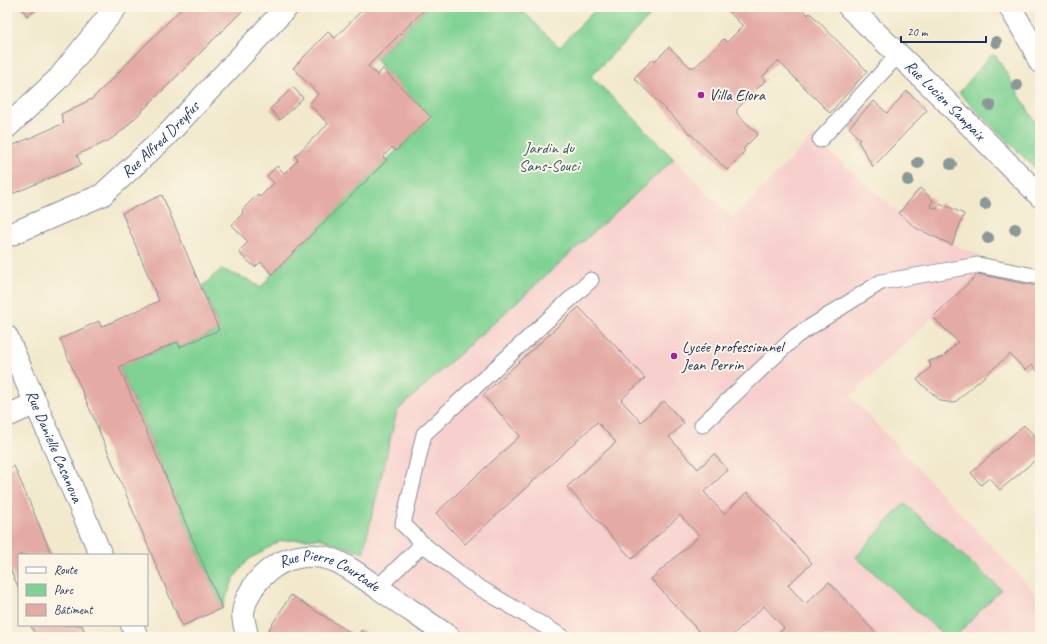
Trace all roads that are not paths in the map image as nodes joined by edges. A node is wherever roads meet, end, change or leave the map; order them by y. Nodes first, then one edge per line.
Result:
1 (116, 7) edge
2 (287, 7) edge
3 (849, 7) edge
4 (1010, 7) edge
5 (898, 55) junction
6 (1040, 62) edge
7 (7, 127) edge
8 (820, 140) dead end
9 (1040, 196) edge
10 (7, 236) edge
11 (1040, 278) edge
12 (592, 280) dead end
13 (7, 337) edge
14 (36, 403) junction
15 (7, 416) edge
16 (702, 425) dead end
17 (423, 544) junction
18 (101, 554) edge
19 (377, 588) junction
20 (132, 626) edge
21 (137, 637) edge
22 (247, 637) edge
23 (450, 637) edge
24 (562, 637) edge

1 - 7 street
2 - 10 street, Rue Alfred Dreyfus
3 - 5 street, Rue Lucien Sampaix
4 - 6 street
5 - 8 lane
5 - 9 street, Rue Lucien Sampaix
11 - 16 lane
12 - 17 lane
13 - 14 street, Rue Danielle Casanova
14 - 15 street
14 - 18 street, Rue Danielle Casanova
17 - 19 lane
17 - 24 lane
19 - 22 street, Rue Pierre Courtade
19 - 23 street, Rue Pierre Courtade
20 - 21 street

